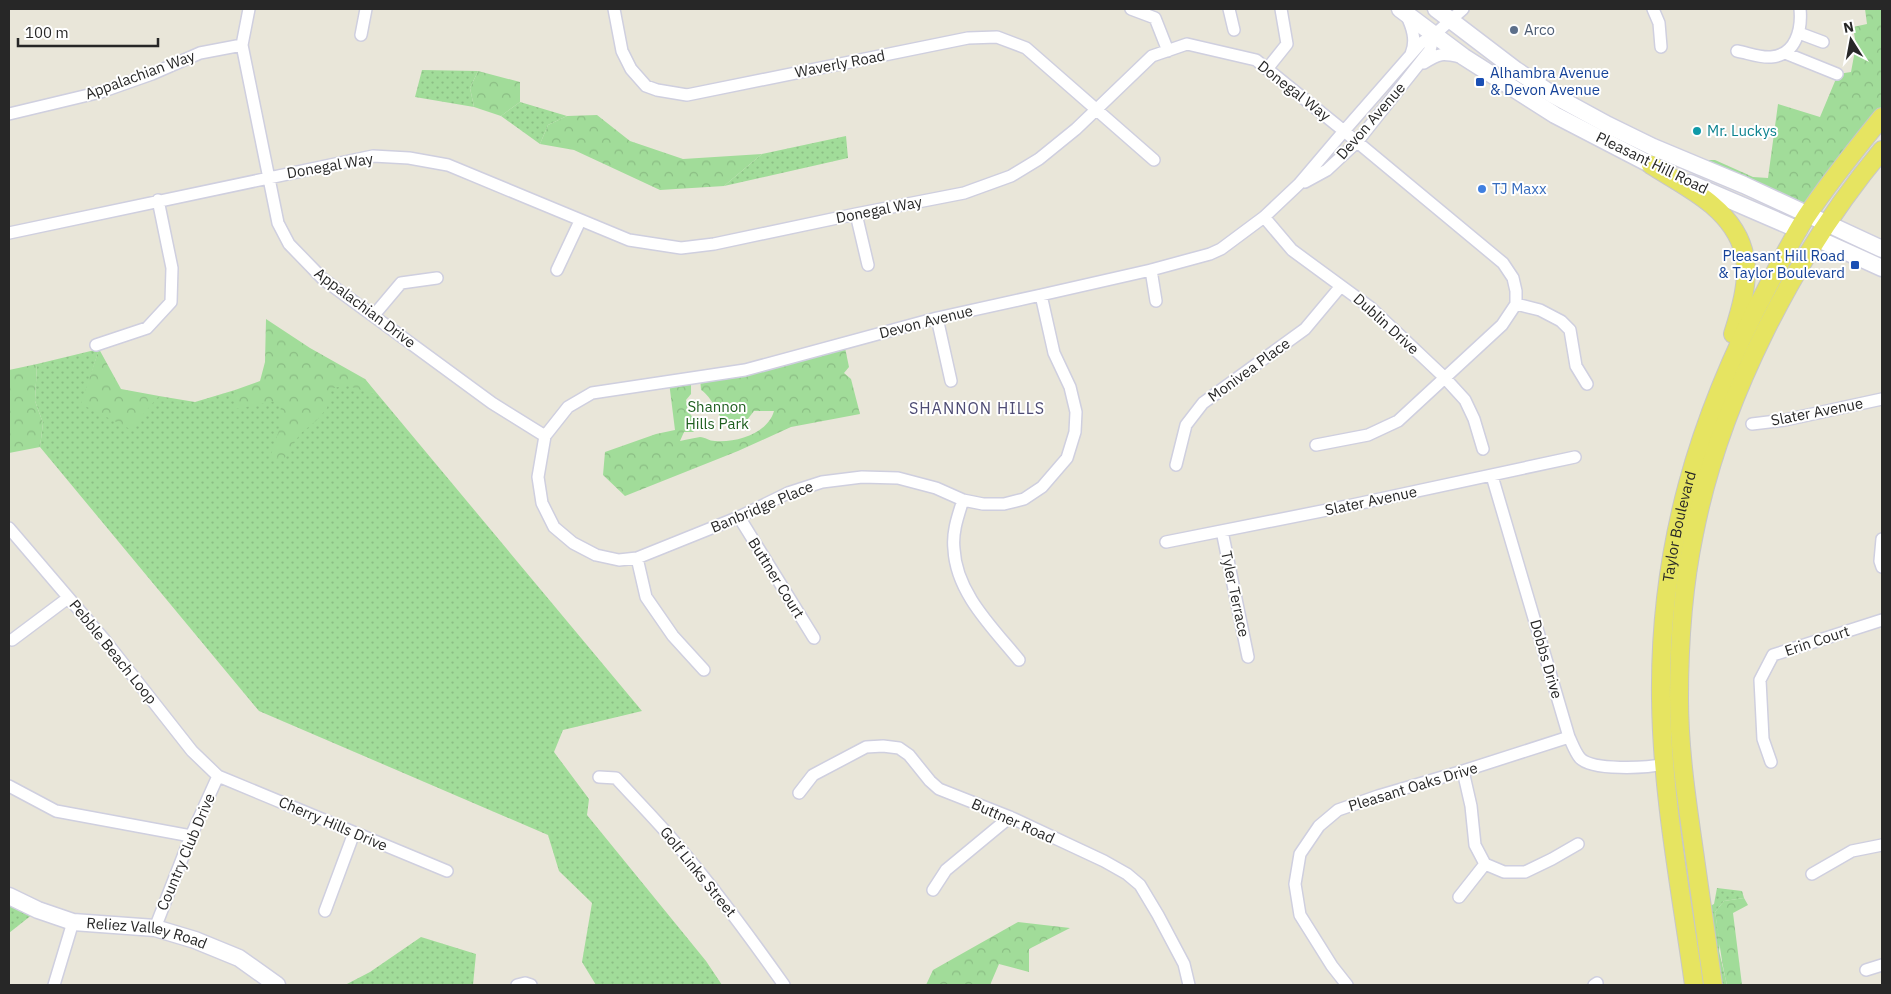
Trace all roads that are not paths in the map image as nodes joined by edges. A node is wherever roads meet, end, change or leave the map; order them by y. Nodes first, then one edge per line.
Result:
1 (249, 9) edge
2 (366, 9) edge
3 (614, 9) edge
4 (1131, 9) edge
5 (1229, 9) edge
6 (1281, 9) edge
7 (1436, 9) edge
8 (1463, 9) edge
9 (1653, 9) edge
10 (1800, 9) edge
11 (1403, 11) edge
12 (1156, 13) edge
13 (1450, 20) junction
14 (1234, 30) dead end
15 (1798, 34) junction
16 (360, 35) dead end
17 (1434, 36) junction
18 (1823, 42) dead end
19 (242, 45) junction
20 (1662, 47) dead end
21 (1168, 50) junction
22 (1737, 50) dead end
23 (1785, 53) junction
24 (1464, 57) junction
25 (1411, 65) junction
26 (1267, 69) junction
27 (1837, 74) dead end
28 (1096, 109) junction
29 (9, 114) edge
30 (1882, 117) edge
31 (1344, 131) junction
32 (1357, 142) junction
33 (1882, 150) edge
34 (1154, 160) dead end
35 (1651, 166) junction
36 (267, 178) junction
37 (1299, 184) junction
38 (158, 200) junction
39 (856, 214) junction
40 (1264, 218) junction
41 (580, 220) junction
42 (1803, 222) junction
43 (1827, 222) junction
44 (9, 233) edge
45 (1818, 239) junction
46 (1882, 249) edge
47 (868, 265) dead end
48 (1882, 268) edge
49 (557, 270) dead end
50 (1151, 270) junction
51 (437, 278) dead end
52 (1342, 286) junction
53 (1041, 294) junction
54 (1156, 301) dead end
55 (1516, 304) junction
56 (374, 315) junction
57 (938, 318) junction
58 (96, 345) dead end
59 (1444, 377) junction
60 (951, 381) dead end
61 (1587, 384) dead end
62 (1882, 399) edge
63 (1712, 404) junction
64 (1752, 424) dead end
65 (545, 436) junction
66 (1316, 445) dead end
67 (1483, 449) dead end
68 (1575, 457) dead end
69 (1176, 465) dead end
70 (1492, 476) junction
71 (963, 500) junction
72 (739, 517) junction
73 (9, 528) edge
74 (1222, 532) junction
75 (1882, 539) edge
76 (1166, 542) dead end
77 (637, 558) junction
78 (1882, 567) edge
79 (68, 598) junction
80 (1882, 620) edge
81 (814, 638) dead end
82 (12, 640) dead end
83 (1248, 658) dead end
84 (1019, 660) dead end
85 (704, 670) dead end
86 (1569, 737) junction
87 (1771, 762) dead end
88 (1664, 764) junction
89 (1463, 771) junction
90 (218, 776) junction
91 (599, 776) dead end
92 (9, 786) edge
93 (799, 793) dead end
94 (1010, 818) junction
95 (354, 833) junction
96 (191, 836) junction
97 (1578, 844) dead end
98 (1882, 845) edge
99 (1485, 864) junction
100 (447, 871) dead end
101 (1812, 874) dead end
102 (934, 890) dead end
103 (9, 896) edge
104 (1459, 896) dead end
105 (324, 911) dead end
106 (73, 922) junction
107 (155, 928) junction
108 (1882, 965) edge
109 (1866, 970) dead end
110 (54, 985) edge
111 (277, 985) edge
112 (517, 985) edge
113 (531, 985) edge
114 (784, 985) edge
115 (1188, 985) edge
116 (1347, 985) edge
117 (1694, 985) edge
118 (1713, 985) edge

1 - 19 street, Appalachian Drive
2 - 16 street
3 - 28 street, Waverly Road
4 - 12 street
5 - 14 street
6 - 26 street
7 - 13 main road, Pleasant Hill Road
8 - 13 street, Devon Avenue
9 - 20 street
10 - 15 street
11 - 17 main road, Pleasant Hill Road
11 - 25 street, Devon Avenue
12 - 21 street
13 - 17 street, Devon Avenue
13 - 42 main road, Pleasant Hill Road
15 - 18 street
15 - 23 street
17 - 24 main road, Pleasant Hill Road
17 - 25 street, Devon Avenue
19 - 29 street, Appalachian Way
19 - 36 street, Appalachian Drive
21 - 26 street, Donegal Way
21 - 28 street, Donegal Way
22 - 23 street
23 - 27 street
24 - 25 street, Devon Avenue
24 - 35 main road, Pleasant Hill Road
25 - 31 street, Devon Avenue
25 - 32 street, Devon Avenue
26 - 31 street, Donegal Way
28 - 34 street, Waverly Road
28 - 39 street, Donegal Way
30 - 42 main road, Taylor Boulevard
31 - 32 street, Donegal Way
31 - 37 street, Devon Avenue
32 - 37 street, Devon Avenue
32 - 55 street, Donegal Way
33 - 43 main road, Taylor Boulevard
35 - 42 main road, Pleasant Hill Road
35 - 63 main road
36 - 38 street, Donegal Way
36 - 41 street, Donegal Way
36 - 56 street, Appalachian Drive
37 - 40 street, Devon Avenue
38 - 44 street, Donegal Way
38 - 58 street
39 - 41 street, Donegal Way
39 - 47 street
40 - 50 street, Devon Avenue
40 - 52 street, Dublin Drive
41 - 49 street
42 - 43 main road, Pleasant Hill Road
42 - 45 main road, Pleasant Hill Road
42 - 63 main road, Taylor Boulevard
43 - 45 main road, Taylor Boulevard
43 - 46 main road, Pleasant Hill Road
45 - 48 main road, Pleasant Hill Road
45 - 118 main road, Taylor Boulevard
50 - 53 street, Devon Avenue
50 - 54 street
51 - 56 street
52 - 59 street, Dublin Drive
52 - 69 street, Monivea Place
53 - 57 street, Devon Avenue
53 - 71 street, Banbridge Place
55 - 59 street
55 - 61 street
56 - 65 street, Appalachian Drive
57 - 60 street
57 - 65 street, Devon Avenue
59 - 66 street
59 - 67 street, Dublin Drive
62 - 64 street, Slater Avenue
63 - 88 main road, Taylor Boulevard
65 - 77 street, Banbridge Place
68 - 70 street, Slater Avenue
70 - 74 street, Slater Avenue
70 - 86 street, Dobbs Drive
71 - 72 street, Banbridge Place
71 - 84 street
72 - 77 street, Banbridge Place
72 - 81 street, Buttner Court
73 - 79 street, Pebble Beach Loop
74 - 76 street, Slater Avenue
74 - 83 street, Tyler Terrace
75 - 78 street
77 - 85 street
79 - 82 street
79 - 90 street, Pebble Beach Loop
80 - 87 street, Erin Court
86 - 88 street, Dobbs Drive
86 - 89 street, Pleasant Oaks Drive
88 - 117 main road, Taylor Boulevard
89 - 99 street
89 - 116 street, Pleasant Oaks Drive
90 - 95 street, Cherry Hills Drive
90 - 96 street, Country Club Drive
91 - 114 street, Golf Links Street
92 - 96 street
93 - 94 street, Buttner Road
94 - 102 street
94 - 115 street, Buttner Road
95 - 100 street, Cherry Hills Drive
95 - 105 street
96 - 107 street, Country Club Drive
97 - 99 street
98 - 101 street
99 - 104 street
103 - 106 main road, Reliez Valley Road
106 - 107 main road, Reliez Valley Road
106 - 110 street
107 - 111 main road, Reliez Valley Road
108 - 109 street
112 - 113 street

